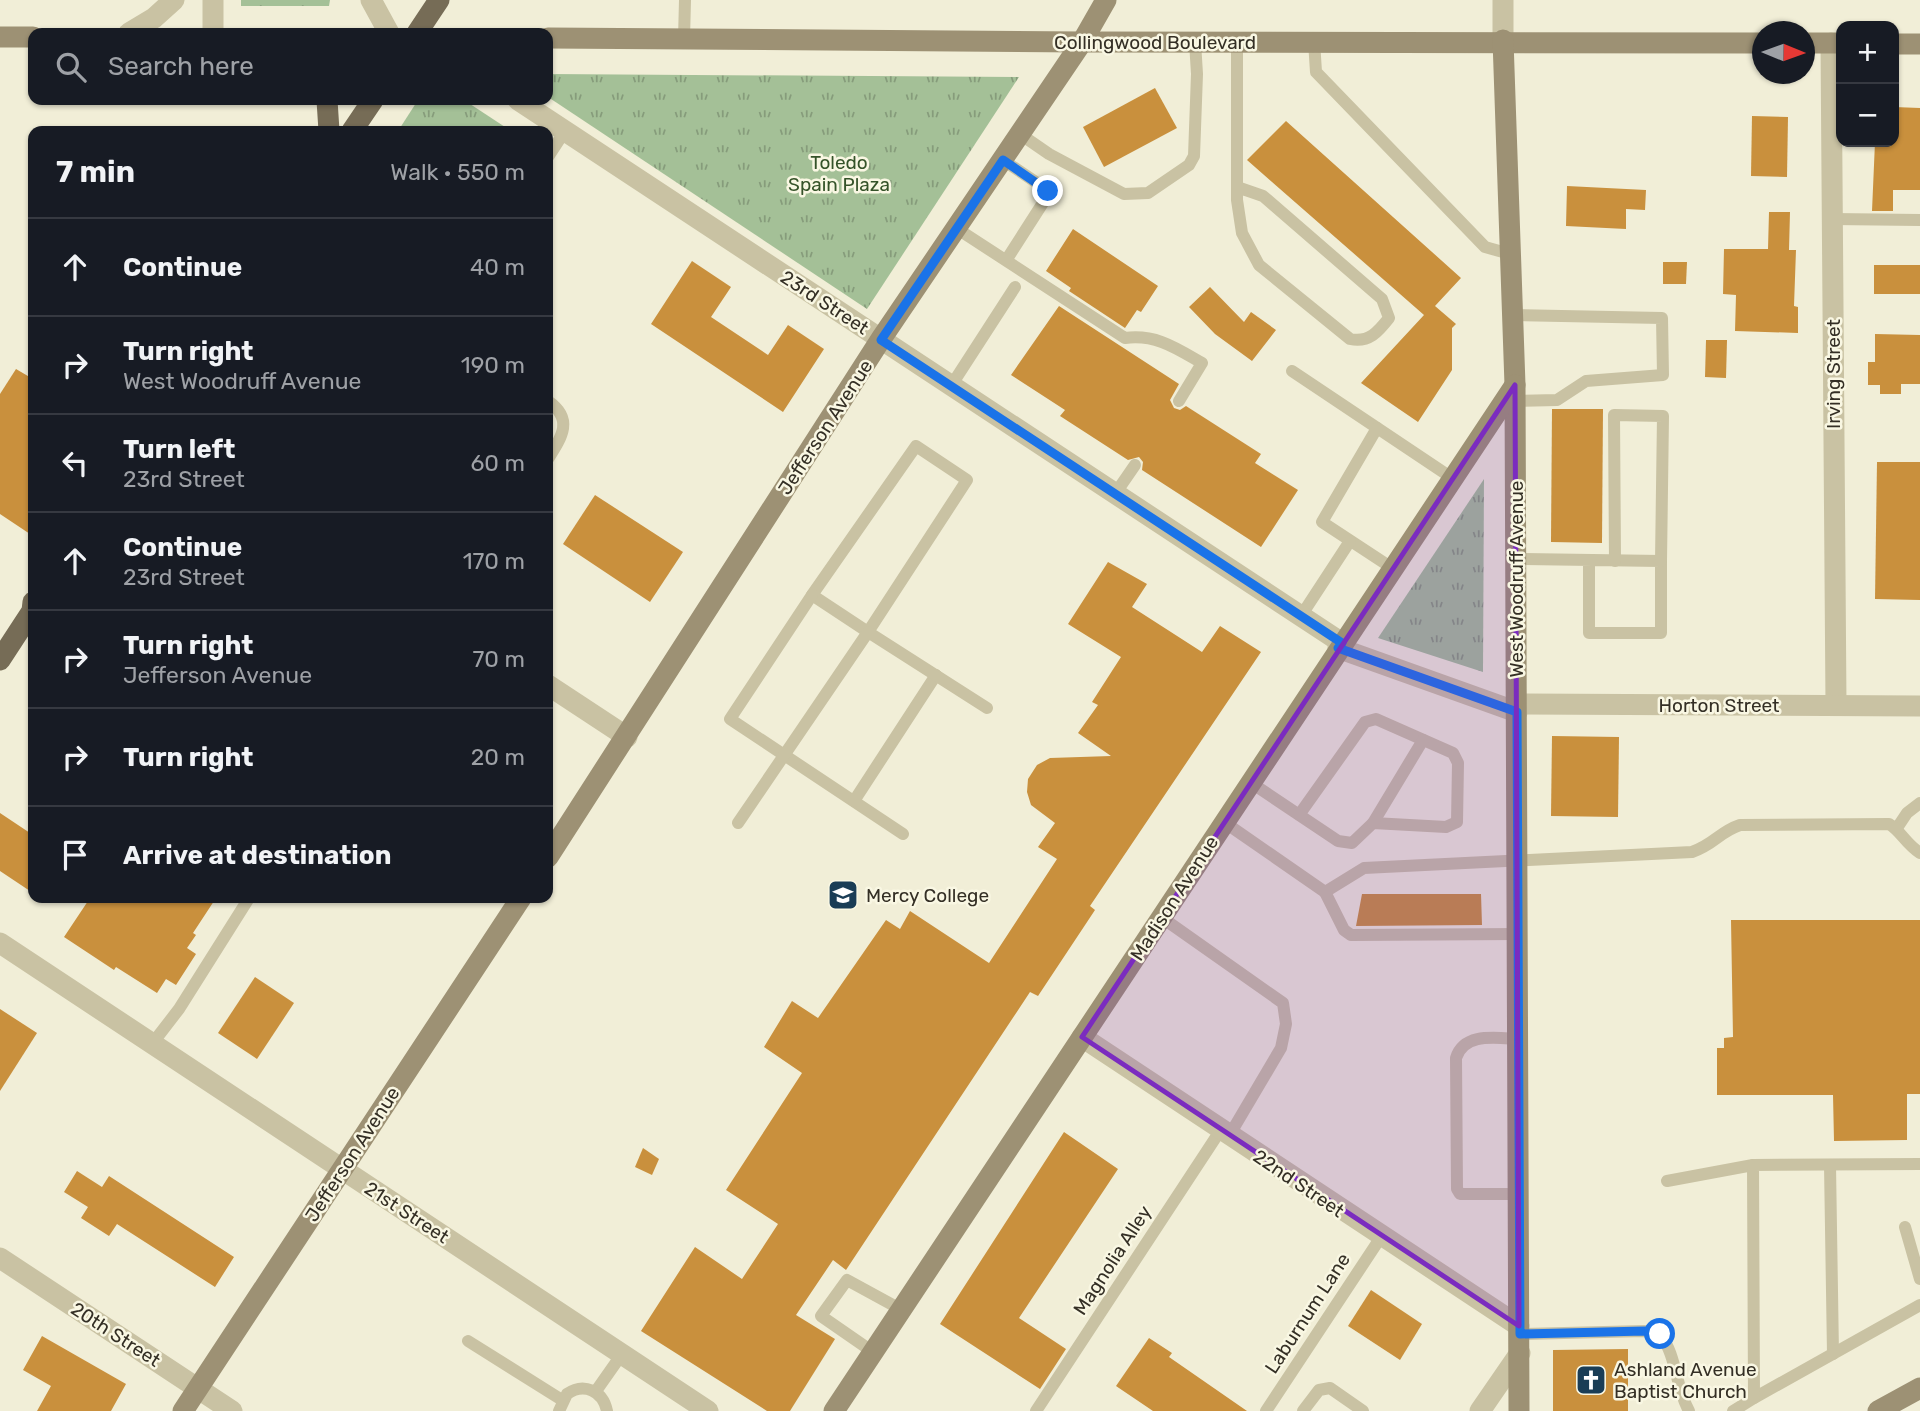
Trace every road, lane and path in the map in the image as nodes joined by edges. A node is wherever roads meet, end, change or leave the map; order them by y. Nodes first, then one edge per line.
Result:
1 (174, 0) edge
2 (213, 0) edge
3 (371, 0) edge
4 (439, 0) edge
5 (685, 0) edge
6 (1106, 0) edge
7 (1503, 0) edge
8 (138, 28) edge
9 (213, 28) edge
10 (386, 28) edge
11 (420, 28) edge
12 (0, 37) edge
13 (28, 37) edge
14 (553, 38) edge
15 (684, 39) junction
16 (1503, 40) junction
17 (1314, 41) junction
18 (1195, 42) junction
19 (1237, 42) junction
20 (1082, 43) junction
21 (1752, 43) edge
22 (1815, 43) edge
23 (1836, 43) edge
24 (1899, 44) edge
25 (1920, 44) edge
26 (327, 105) edge
27 (370, 105) edge
28 (526, 105) edge
29 (329, 126) edge
30 (355, 126) edge
31 (565, 131) junction
32 (1020, 134) junction
33 (553, 149) edge
34 (1003, 160) junction
35 (1237, 187) junction
36 (1832, 219) junction
37 (1920, 220) edge
38 (956, 228) junction
39 (1510, 254) junction
40 (1007, 259) junction
41 (1015, 287) dead end
42 (1512, 315) junction
43 (881, 340) junction
44 (1292, 371) dead end
45 (951, 386) junction
46 (1515, 393) junction
47 (1179, 401) dead end
48 (553, 405) edge
49 (1377, 428) junction
50 (553, 450) edge
51 (1135, 464) dead end
52 (1452, 478) junction
53 (1115, 494) junction
54 (1350, 541) junction
55 (1516, 559) junction
56 (1589, 560) junction
57 (1615, 561) junction
58 (1661, 561) junction
59 (1392, 568) junction
60 (812, 595) junction
61 (28, 616) edge
62 (1301, 616) junction
63 (868, 632) junction
64 (1340, 645) junction
65 (0, 660) edge
66 (936, 675) junction
67 (553, 688) edge
68 (1836, 705) junction
69 (1920, 706) edge
70 (987, 708) dead end
71 (1517, 708) junction
72 (627, 737) junction
73 (1423, 740) junction
74 (785, 755) junction
75 (1250, 782) junction
76 (854, 802) junction
77 (1920, 803) edge
78 (1299, 815) junction
79 (1224, 822) junction
80 (738, 823) dead end
81 (1373, 823) junction
82 (1897, 828) junction
83 (903, 834) dead end
84 (553, 850) edge
85 (1920, 853) edge
86 (1518, 858) junction
87 (1325, 892) junction
88 (246, 903) edge
89 (518, 903) edge
90 (1161, 917) junction
91 (1518, 934) junction
92 (0, 943) edge
93 (1082, 1037) junction
94 (1518, 1039) junction
95 (152, 1044) junction
96 (1224, 1134) junction
97 (1920, 1164) edge
98 (1753, 1165) junction
99 (1830, 1165) junction
100 (342, 1169) junction
101 (1667, 1181) dead end
102 (1519, 1194) junction
103 (1905, 1227) dead end
104 (1381, 1237) junction
105 (0, 1258) edge
106 (1920, 1279) edge
107 (1920, 1305) edge
108 (902, 1310) junction
109 (1520, 1338) junction
110 (468, 1341) dead end
111 (873, 1352) junction
112 (622, 1354) junction
113 (1833, 1354) junction
114 (198, 1388) junction
115 (1920, 1388) edge
116 (596, 1391) junction
117 (1754, 1398) junction
118 (561, 1406) edge
119 (183, 1411) edge
120 (232, 1411) edge
121 (607, 1411) edge
122 (708, 1411) edge
123 (834, 1411) edge
124 (1036, 1411) edge
125 (1266, 1411) edge
126 (1303, 1411) edge
127 (1363, 1411) edge
128 (1480, 1411) edge
129 (1519, 1411) edge
130 (1689, 1411) edge
131 (1733, 1411) edge
132 (1878, 1411) edge

1 - 8 street
2 - 9 street
3 - 10 street
4 - 11 main road
5 - 15 lane
6 - 20 street, Jefferson Avenue
7 - 16 street, West Woodruff Avenue
12 - 13 street
14 - 15 street, Collingwood Boulevard
15 - 20 street, Collingwood Boulevard
16 - 17 street, Collingwood Boulevard
16 - 21 street, Collingwood Boulevard
16 - 39 street, West Woodruff Avenue
17 - 19 street, Collingwood Boulevard
17 - 39 lane
18 - 19 street, Collingwood Boulevard
18 - 20 street, Collingwood Boulevard
18 - 32 lane
19 - 35 lane
20 - 32 street, Jefferson Avenue
22 - 23 street
23 - 36 street, Irving Street
24 - 25 street
26 - 29 main road
27 - 30 main road
28 - 31 street, 23rd Street
31 - 33 lane
31 - 43 street, 23rd Street
32 - 34 street, Jefferson Avenue
34 - 38 street, Jefferson Avenue
34 - 40 lane
35 - 35 lane
36 - 37 lane
36 - 68 street, Irving Street
38 - 40 lane
38 - 43 street, Jefferson Avenue
39 - 42 street, West Woodruff Avenue
40 - 47 lane
41 - 45 lane
42 - 46 street, West Woodruff Avenue
42 - 46 lane
43 - 45 street, 23rd Street
43 - 72 street, Jefferson Avenue
44 - 49 lane
45 - 53 street, 23rd Street
46 - 52 street, Madison Avenue
46 - 55 street, West Woodruff Avenue
48 - 50 lane
49 - 52 lane
49 - 54 lane
51 - 53 lane
52 - 59 street, Madison Avenue
53 - 62 street, 23rd Street
54 - 59 lane
54 - 62 lane
55 - 56 lane
55 - 71 street, West Woodruff Avenue
56 - 57 lane
56 - 58 lane
57 - 58 lane
57 - 58 lane
59 - 64 street, Madison Avenue
60 - 63 lane
60 - 63 lane
60 - 74 lane
61 - 65 main road
62 - 64 street, 23rd Street
63 - 66 lane
63 - 74 lane
64 - 71 street, 23rd Street
64 - 75 street, Madison Avenue
66 - 70 lane
66 - 76 lane
67 - 72 street
68 - 69 street, Horton Street
68 - 71 street, Horton Street
71 - 86 street, West Woodruff Avenue
72 - 84 street, Jefferson Avenue
73 - 78 lane
73 - 81 lane
73 - 81 lane
74 - 76 lane
74 - 80 lane
75 - 78 lane
75 - 79 street, Madison Avenue
76 - 83 lane
77 - 82 lane
78 - 81 lane
79 - 87 lane
79 - 90 street, Madison Avenue
82 - 85 lane
82 - 86 lane
86 - 87 lane
86 - 91 street, West Woodruff Avenue
87 - 91 lane
88 - 95 lane
89 - 100 street, Jefferson Avenue
90 - 93 street, Madison Avenue
90 - 96 lane, Magnolia Alley
91 - 94 street, West Woodruff Avenue
92 - 95 street, 21st Street
93 - 96 street, 22nd Street
93 - 108 street, Madison Avenue
94 - 102 street, West Woodruff Avenue
94 - 102 lane
95 - 100 street, 21st Street
96 - 104 street, 22nd Street
96 - 124 lane, Magnolia Alley
97 - 99 lane
98 - 99 lane
98 - 101 lane
98 - 117 lane
99 - 113 lane
100 - 112 street, 21st Street
100 - 114 street, Jefferson Avenue
102 - 109 street, West Woodruff Avenue
103 - 106 lane
104 - 109 street, 22nd Street
104 - 125 lane, Laburnum Lane
105 - 114 street, 20th Street
107 - 113 lane
108 - 111 street, Madison Avenue
108 - 111 lane
109 - 128 street
109 - 129 street, West Woodruff Avenue
109 - 130 lane
110 - 118 lane
111 - 123 street, Madison Avenue
112 - 116 lane
112 - 122 street, 21st Street
113 - 117 lane
114 - 119 street, Jefferson Avenue
114 - 120 street, 20th Street
115 - 132 street
116 - 118 lane
116 - 121 lane
117 - 131 lane
126 - 127 lane

